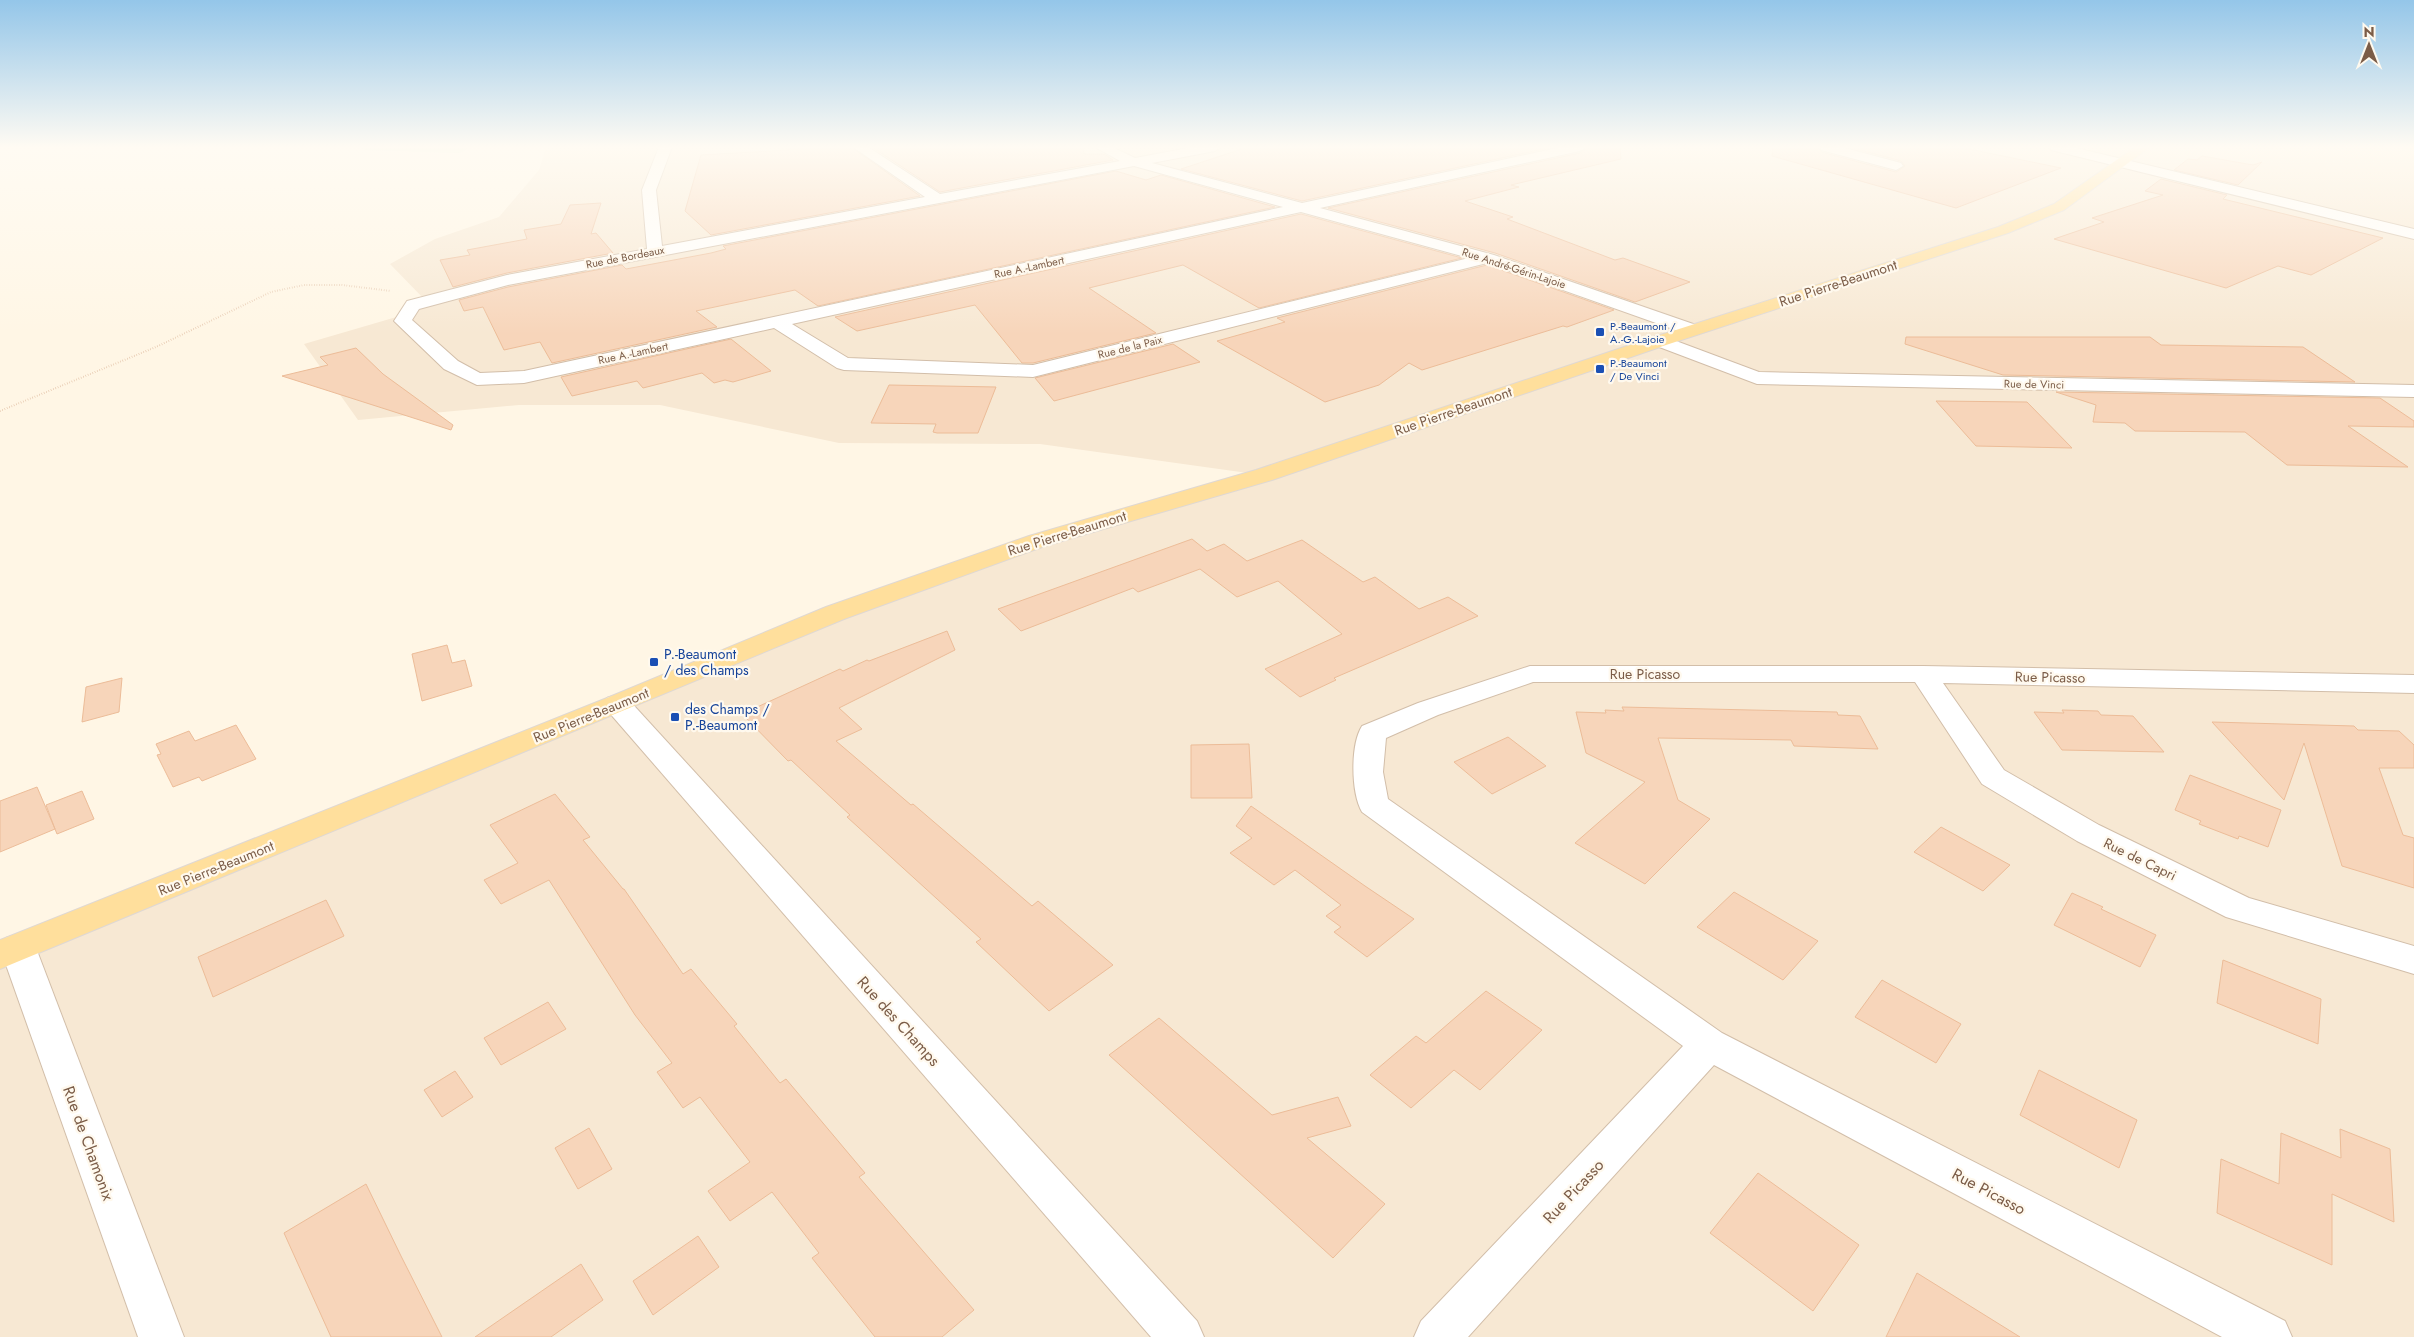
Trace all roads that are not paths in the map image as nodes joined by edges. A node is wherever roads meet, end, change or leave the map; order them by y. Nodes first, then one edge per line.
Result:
1 (651, 209) edge
2 (881, 209) edge
3 (1296, 209) edge
4 (1307, 209) edge
5 (2053, 209) edge
6 (2312, 209) edge
7 (2414, 234) edge
8 (655, 251) junction
9 (1488, 258) junction
10 (777, 322) junction
11 (1693, 330) junction
12 (1660, 340) junction
13 (477, 379) joint
14 (2414, 391) edge
15 (1923, 674) junction
16 (2414, 684) edge
17 (617, 704) junction
18 (9, 952) edge
19 (2414, 960) edge
20 (1710, 1044) junction
21 (161, 1337) edge
22 (1181, 1337) edge
23 (1437, 1337) edge
24 (2269, 1337) edge

1 - 8 street
2 - 8 street, Rue de Bordeaux
3 - 10 street, Rue A.-Lambert
4 - 9 street, Rue André-Gérin-Lajoie
5 - 11 main road, Rue Pierre-Beaumont
6 - 7 street
8 - 13 street, Rue de Bordeaux
9 - 10 street, Rue de la Paix
9 - 11 street, Rue André-Gérin-Lajoie
10 - 13 street, Rue A.-Lambert
11 - 12 main road, Rue Pierre-Beaumont
12 - 14 street, Rue de Vinci
12 - 17 main road, Rue Pierre-Beaumont
15 - 16 street, Rue Picasso
15 - 19 street, Rue de Capri
15 - 20 street, Rue Picasso
17 - 18 main road, Rue Pierre-Beaumont
17 - 22 street, Rue des Champs
18 - 21 street, Rue de Chamonix
20 - 23 street, Rue Picasso
20 - 24 street, Rue Picasso

